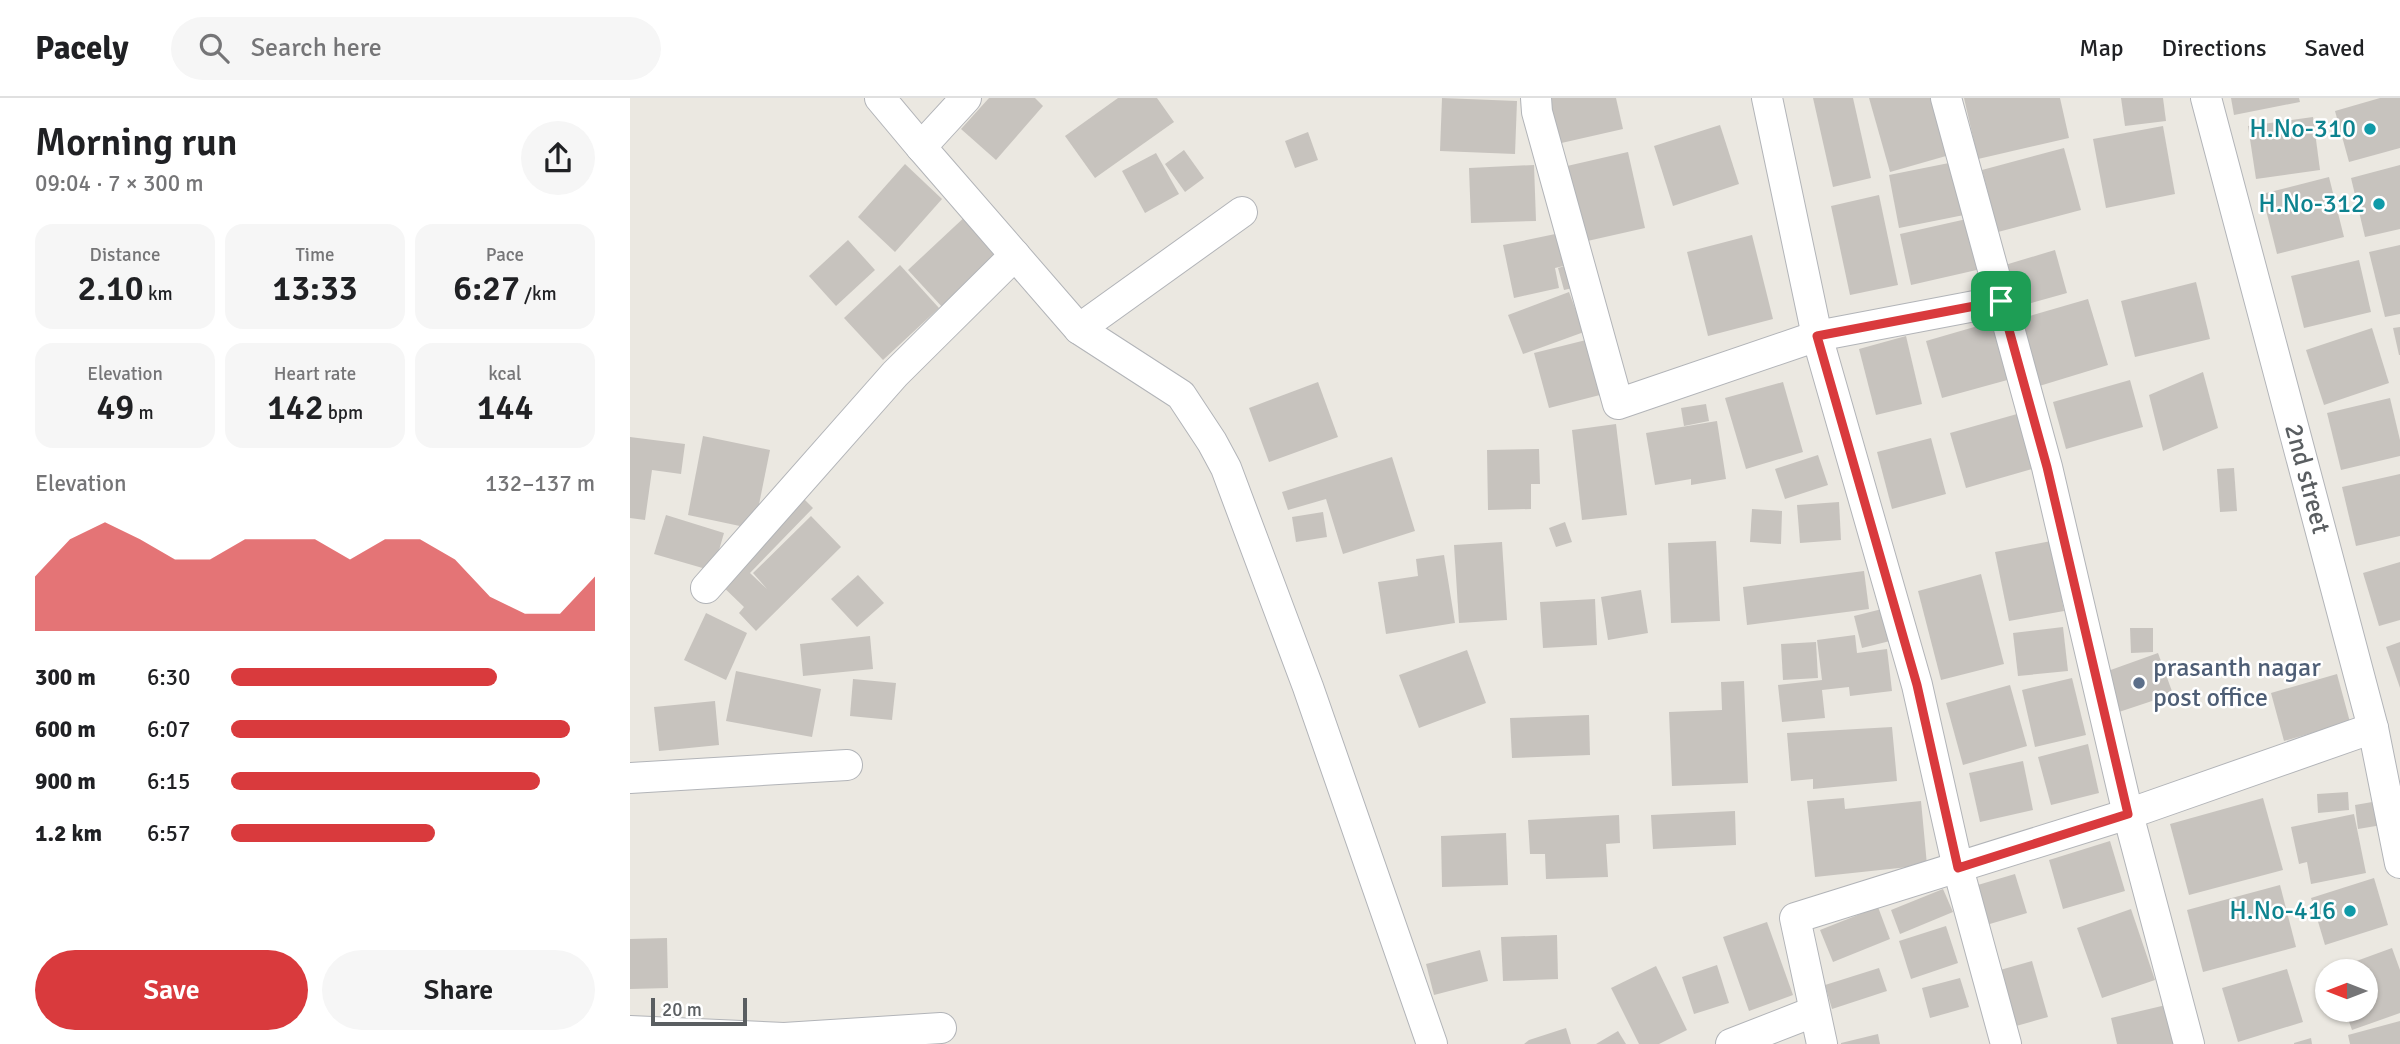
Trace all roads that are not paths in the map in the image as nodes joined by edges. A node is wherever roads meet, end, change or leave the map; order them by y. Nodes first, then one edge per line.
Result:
1 (880, 98) edge
2 (966, 98) edge
3 (1536, 98) edge
4 (1767, 98) edge
5 (1946, 98) edge
6 (2206, 98) edge
7 (921, 147) junction
8 (1242, 212) dead end
9 (1015, 255) junction
10 (2001, 301) junction
11 (1079, 329) junction
12 (1817, 336) junction
13 (706, 588) dead end
14 (2373, 728) junction
15 (847, 765) dead end
16 (630, 778) edge
17 (2128, 814) junction
18 (2400, 863) edge
19 (1958, 868) junction
20 (1814, 1012) junction
21 (941, 1028) dead end
22 (630, 1031) edge
23 (785, 1041) edge
24 (1432, 1044) edge
25 (1731, 1044) edge
26 (1822, 1044) edge
27 (2006, 1044) edge
28 (2189, 1044) edge

1 - 7 street
2 - 7 street
3 - 12 street
4 - 12 street
5 - 10 street
6 - 14 street, 2nd street
7 - 9 street
8 - 11 street
9 - 11 street
9 - 13 street
10 - 12 street
10 - 17 street
11 - 24 street
12 - 19 street
14 - 17 street
14 - 18 street, 2nd street
15 - 16 street
17 - 19 street
17 - 28 street
19 - 20 street
19 - 27 street
20 - 25 street
20 - 26 street
21 - 23 street
22 - 23 street

